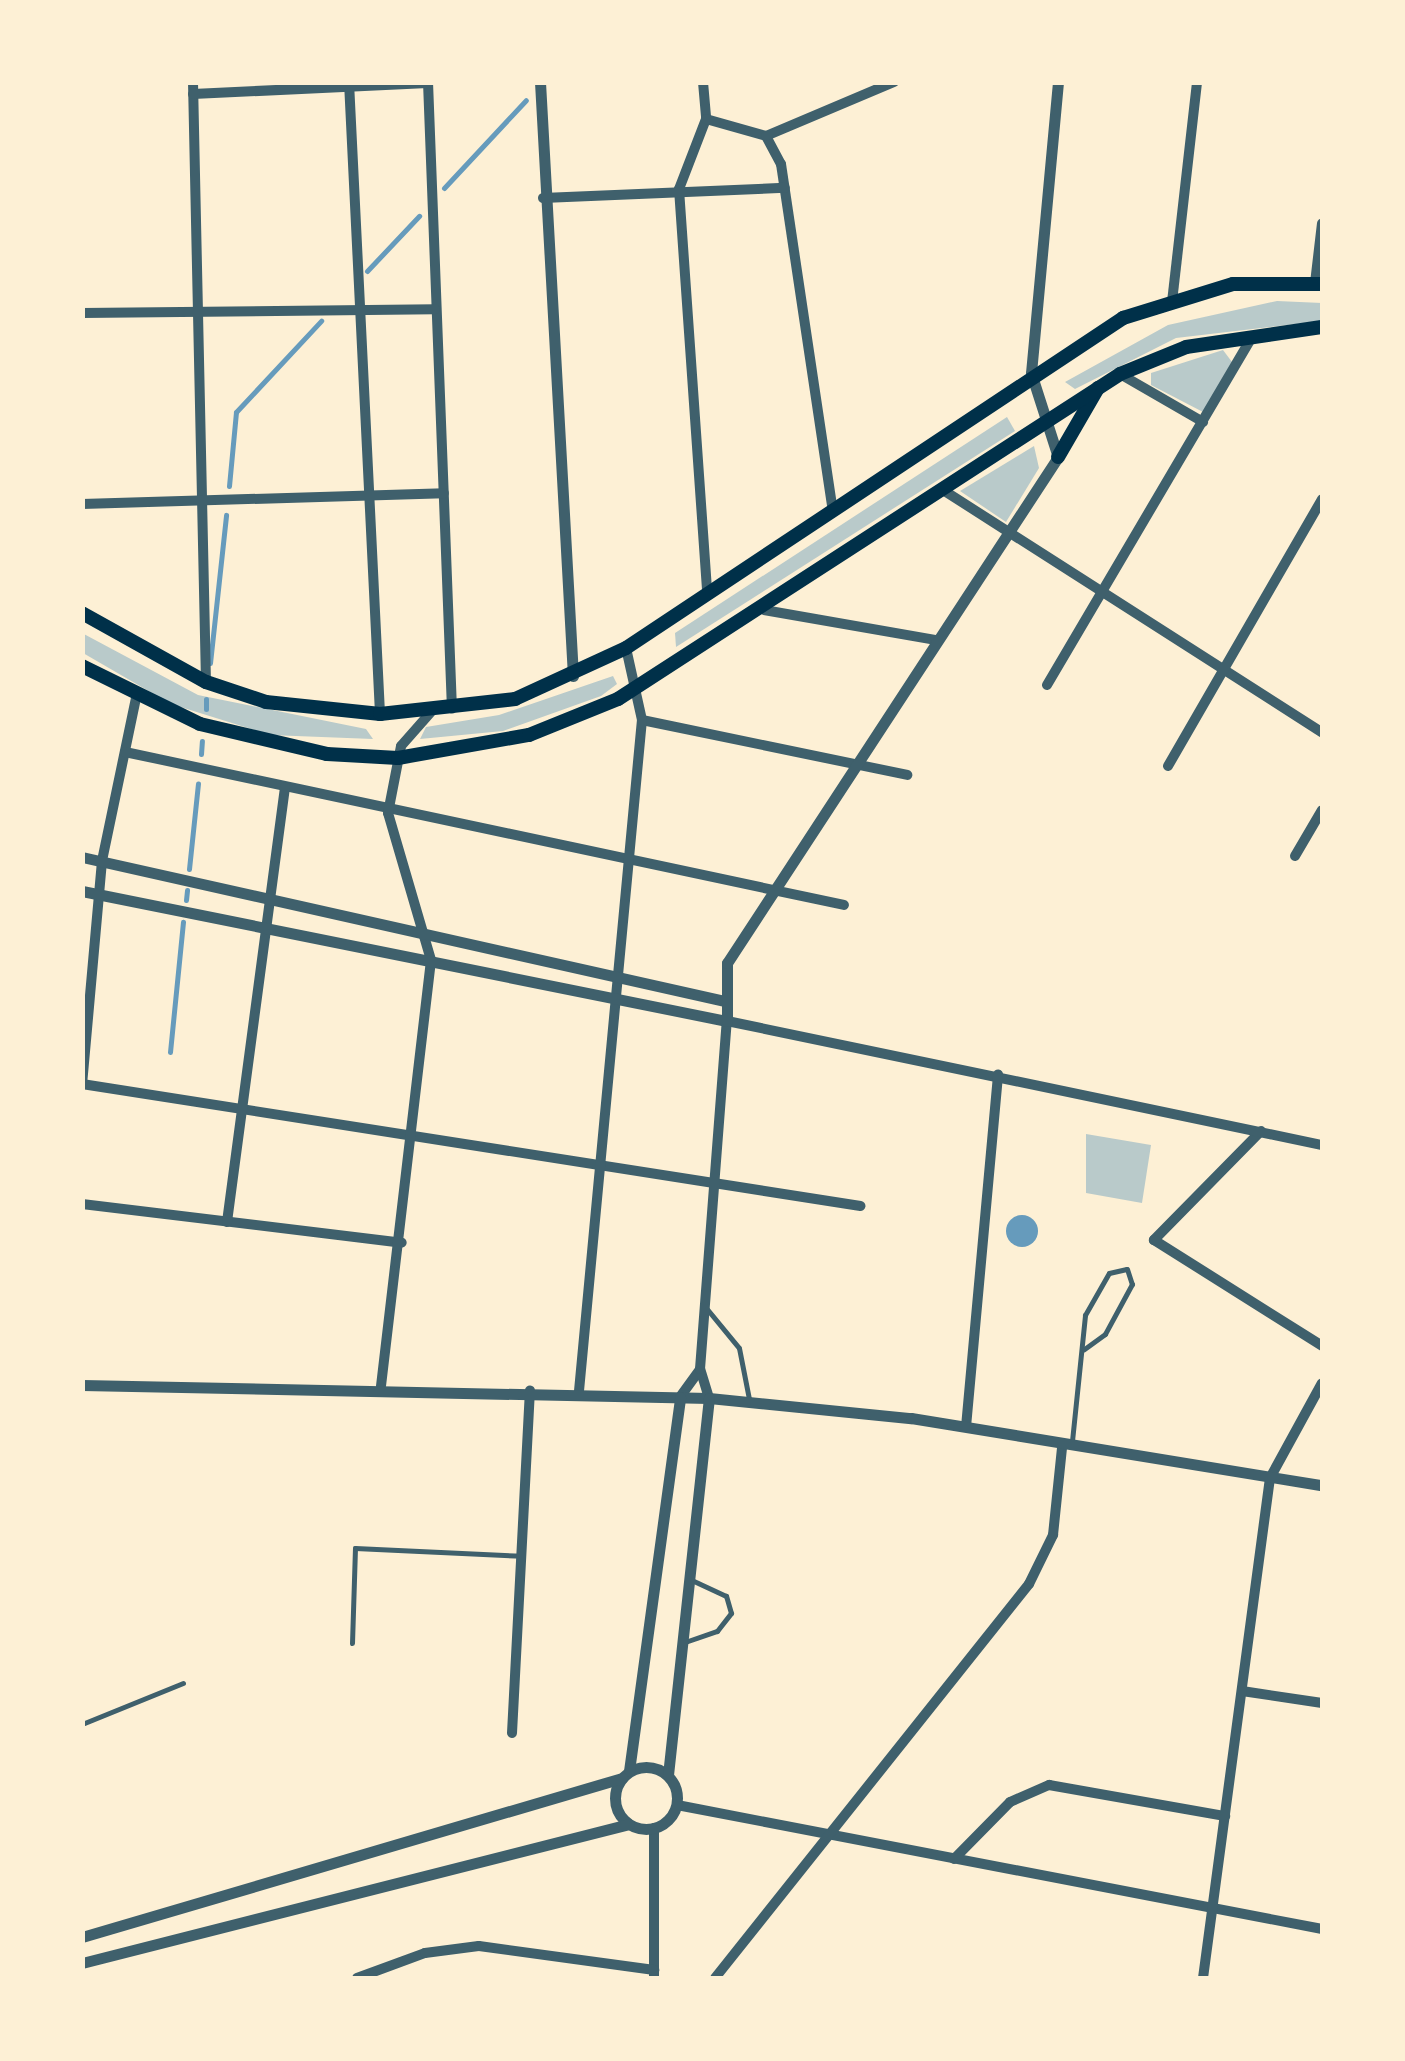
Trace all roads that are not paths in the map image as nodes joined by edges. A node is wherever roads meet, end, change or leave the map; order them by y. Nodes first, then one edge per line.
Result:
1 (540, 82) edge
2 (704, 82) edge
3 (894, 82) edge
4 (1058, 82) edge
5 (1197, 82) edge
6 (428, 83) edge
7 (349, 84) edge
8 (193, 88) edge
9 (706, 119) junction
10 (766, 136) junction
11 (785, 188) junction
12 (679, 189) junction
13 (543, 198) junction
14 (1322, 223) edge
15 (1318, 283) edge
16 (1172, 302) junction
17 (355, 306) junction
18 (435, 309) junction
19 (82, 313) edge
20 (195, 315) junction
21 (1322, 327) edge
22 (1255, 330) junction
23 (1031, 373) junction
24 (1120, 374) junction
25 (1100, 384) junction
26 (1048, 418) junction
27 (1203, 422) junction
28 (1058, 457) junction
29 (943, 490) junction
30 (444, 493) junction
31 (366, 498) junction
32 (1322, 499) edge
33 (200, 501) junction
34 (82, 504) edge
35 (832, 507) junction
36 (1009, 531) junction
37 (1102, 591) junction
38 (707, 594) junction
39 (764, 610) junction
40 (82, 613) edge
41 (936, 640) junction
42 (626, 648) junction
43 (82, 666) edge
44 (1224, 669) junction
45 (573, 676) junction
46 (206, 682) junction
47 (639, 685) junction
48 (1047, 685) dead end
49 (136, 698) junction
50 (452, 708) junction
51 (430, 712) junction
52 (380, 714) junction
53 (642, 720) junction
54 (1322, 732) edge
55 (125, 752) junction
56 (398, 758) junction
57 (855, 763) junction
58 (1168, 766) dead end
59 (907, 775) dead end
60 (285, 787) junction
61 (388, 813) junction
62 (1321, 817) edge
63 (1294, 856) dead end
64 (82, 857) edge
65 (102, 861) junction
66 (632, 861) junction
67 (773, 890) junction
68 (82, 891) edge
69 (100, 894) junction
70 (267, 896) junction
71 (844, 905) dead end
72 (265, 926) junction
73 (427, 928) junction
74 (431, 960) junction
75 (622, 972) junction
76 (620, 998) junction
77 (724, 1001) junction
78 (727, 1021) junction
79 (753, 1022) junction
80 (998, 1074) junction
81 (82, 1084) edge
82 (243, 1108) junction
83 (1261, 1131) junction
84 (413, 1134) junction
85 (1322, 1145) edge
86 (602, 1165) junction
87 (717, 1186) junction
88 (82, 1204) edge
89 (860, 1206) dead end
90 (227, 1222) junction
91 (402, 1243) junction
92 (706, 1308) junction
93 (1322, 1346) edge
94 (1084, 1348) junction
95 (700, 1369) junction
96 (1322, 1383) edge
97 (82, 1386) edge
98 (381, 1386) junction
99 (530, 1390) junction
100 (579, 1391) junction
101 (680, 1397) junction
102 (708, 1398) junction
103 (750, 1402) junction
104 (966, 1427) junction
105 (1066, 1449) junction
106 (1270, 1478) junction
107 (1322, 1485) edge
108 (523, 1556) junction
109 (684, 1578) junction
110 (352, 1642) dead end
111 (677, 1644) junction
112 (183, 1683) dead end
113 (1242, 1691) junction
114 (1322, 1703) edge
115 (82, 1724) edge
116 (512, 1734) dead end
117 (626, 1775) junction
118 (668, 1776) junction
119 (677, 1804) junction
120 (1225, 1816) junction
121 (629, 1824) junction
122 (654, 1828) junction
123 (825, 1835) junction
124 (954, 1859) junction
125 (1212, 1907) junction
126 (1322, 1929) edge
127 (82, 1937) edge
128 (82, 1964) edge
129 (654, 1974) edge
130 (357, 1978) edge
131 (715, 1978) edge
132 (1203, 1978) edge

1 - 13 street
2 - 9 street
3 - 10 street
4 - 23 street
5 - 16 street
6 - 7 street
6 - 18 street
7 - 8 street
7 - 17 street
8 - 20 street
9 - 10 street
9 - 12 street
10 - 11 street
11 - 12 street
11 - 35 street
12 - 13 street
12 - 38 street
13 - 45 street
14 - 15 street
15 - 16 main road
16 - 23 main road
17 - 18 street
17 - 20 street
17 - 31 street
18 - 30 street
19 - 20 street
20 - 33 street
21 - 22 main road
22 - 24 main road
22 - 27 street
23 - 26 street
23 - 35 main road
24 - 25 main road
24 - 27 street
25 - 26 main road
25 - 28 main road
26 - 28 street
26 - 29 main road
27 - 37 street
28 - 36 street
29 - 36 street
29 - 39 main road
30 - 31 street
30 - 50 street
31 - 33 street
31 - 52 street
32 - 44 street
33 - 34 street
33 - 46 street
35 - 38 main road
36 - 37 street
36 - 41 street
37 - 44 street
37 - 48 street
38 - 42 main road
39 - 41 street
39 - 47 main road
40 - 46 main road
41 - 57 street
42 - 45 main road
42 - 47 street
43 - 49 main road
44 - 54 street
44 - 58 street
45 - 50 main road
46 - 52 main road
47 - 53 street
47 - 56 main road
49 - 55 street
49 - 56 main road
50 - 51 main road
51 - 52 main road
51 - 56 street
53 - 57 street
53 - 66 street
55 - 60 street
55 - 65 street
56 - 61 street
57 - 59 street
57 - 67 street
60 - 61 street
60 - 70 street
61 - 66 street
61 - 73 street
62 - 63 street
64 - 65 street
65 - 69 street
65 - 70 street
66 - 67 street
66 - 75 street
67 - 71 street
67 - 77 street
68 - 69 street
69 - 72 street
69 - 81 street
70 - 72 street
70 - 73 street
72 - 74 street
72 - 82 street
73 - 74 street
73 - 75 street
74 - 76 street
74 - 84 street
75 - 76 street
75 - 77 street
76 - 78 street
76 - 86 street
77 - 78 street
77 - 79 street
78 - 79 street
78 - 87 street
79 - 80 street
80 - 83 street
80 - 104 street
81 - 82 street
82 - 84 street
82 - 90 street
83 - 85 street
83 - 93 street
84 - 86 street
84 - 91 street
86 - 87 street
86 - 100 street
87 - 89 street
87 - 92 street
88 - 90 street
90 - 91 street
91 - 98 street
92 - 95 street
92 - 103 lane
94 - 94 lane
94 - 105 lane
95 - 101 street
95 - 102 street
96 - 106 street
97 - 98 street
98 - 99 street
99 - 100 street
99 - 108 street
100 - 101 street
101 - 102 street
101 - 117 street
102 - 103 street
102 - 109 street
103 - 104 street
104 - 105 street
105 - 106 street
105 - 123 street
106 - 107 street
106 - 113 street
108 - 110 lane
108 - 116 street
109 - 111 street
109 - 111 lane
111 - 118 street
112 - 115 lane
113 - 114 street
113 - 120 street
117 - 118 street
117 - 121 street
117 - 127 street
118 - 119 street
119 - 122 street
119 - 123 street
120 - 124 street
120 - 125 street
121 - 122 street
121 - 128 street
122 - 129 street
123 - 124 street
123 - 131 street
124 - 125 street
125 - 126 street
125 - 132 street
129 - 130 street

